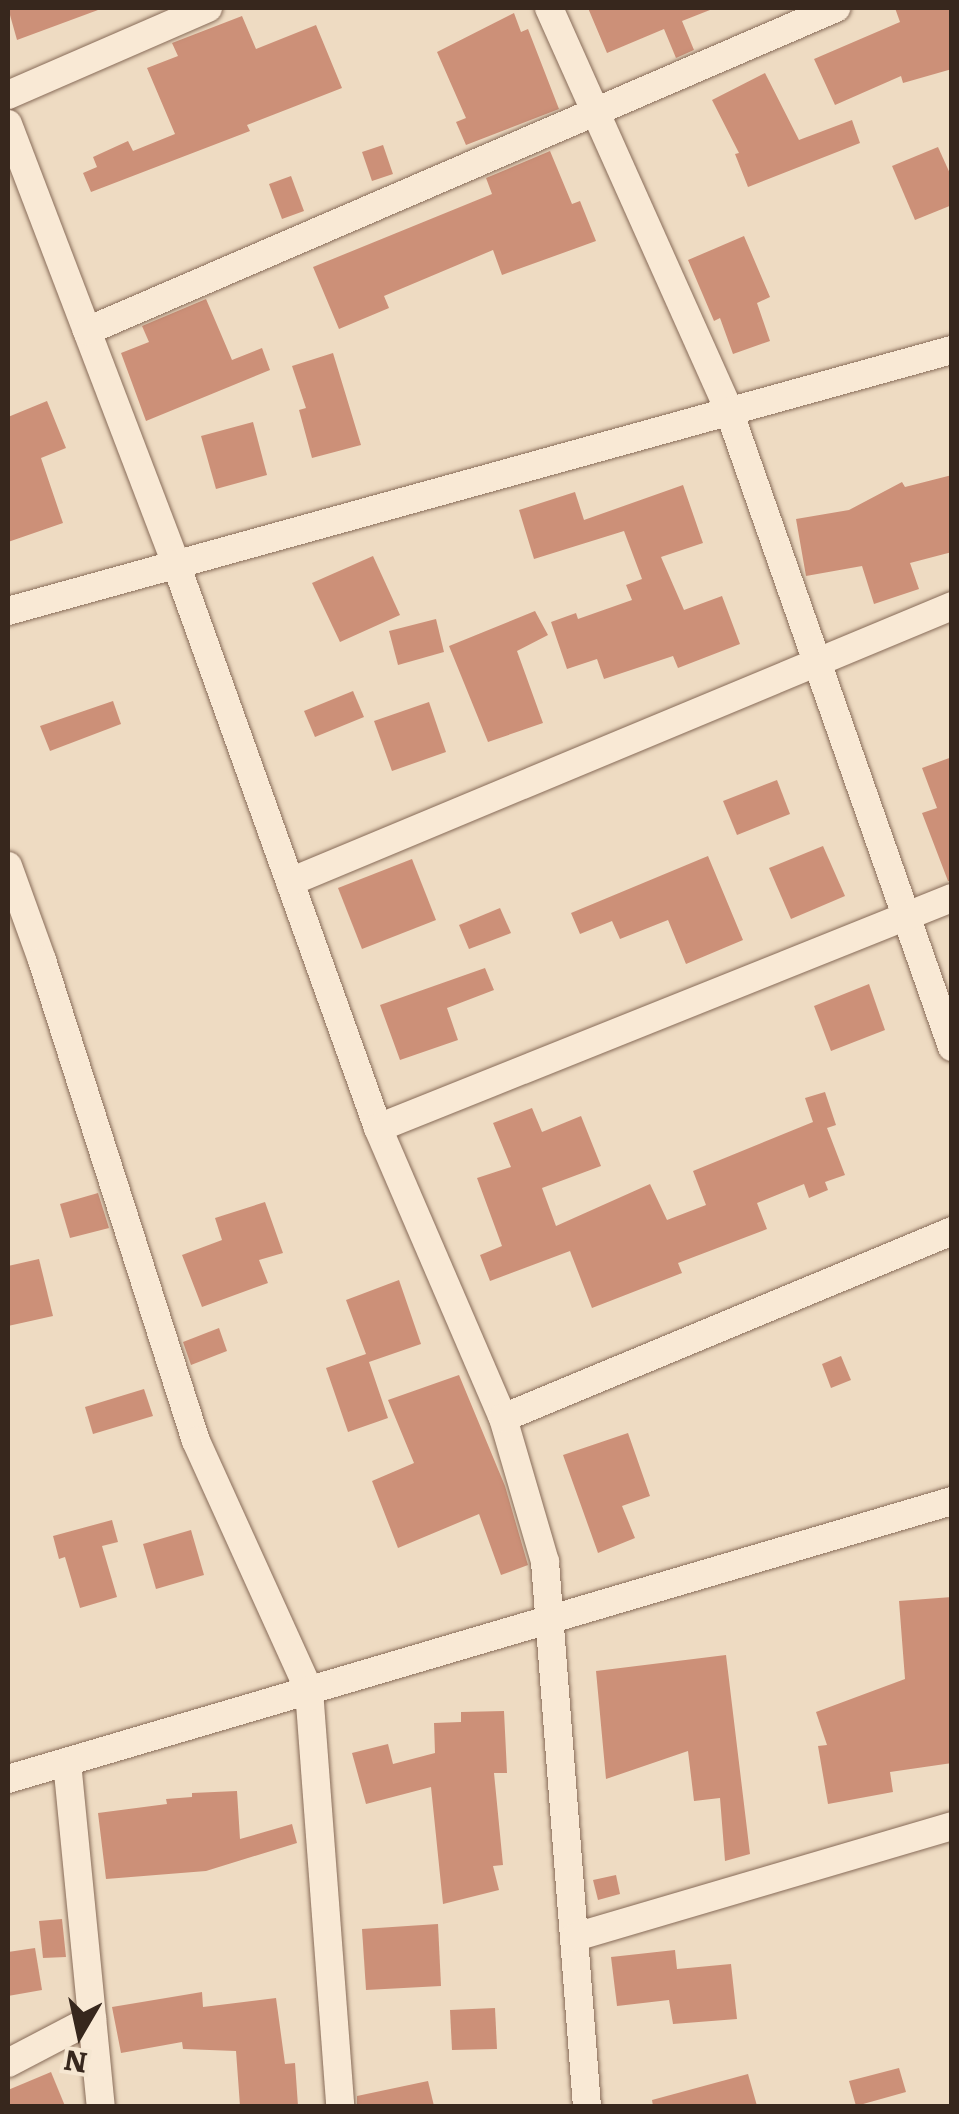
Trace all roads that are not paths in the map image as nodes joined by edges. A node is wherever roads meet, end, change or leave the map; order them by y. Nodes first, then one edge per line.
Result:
1 (208, 8) edge
2 (549, 8) edge
3 (836, 8) edge
4 (8, 95) edge
5 (593, 112) junction
6 (8, 124) edge
7 (87, 331) junction
8 (952, 350) edge
9 (730, 411) junction
10 (176, 564) junction
11 (952, 606) edge
12 (8, 611) edge
13 (816, 662) junction
14 (8, 866) edge
15 (290, 882) junction
16 (952, 898) edge
17 (906, 916) junction
18 (952, 1047) edge
19 (378, 1128) junction
20 (952, 1232) edge
21 (503, 1418) junction
22 (952, 1501) edge
23 (553, 1618) junction
24 (309, 1690) junction
25 (67, 1762) junction
26 (8, 1779) edge
27 (952, 1826) edge
28 (575, 1936) junction
29 (92, 2019) junction
30 (8, 2063) edge
31 (101, 2106) edge
32 (340, 2106) edge
33 (587, 2106) edge

1 - 4 street
2 - 5 street
3 - 5 street
5 - 7 street
5 - 9 street
6 - 7 street
7 - 10 street
8 - 9 street
9 - 10 street
9 - 13 street
10 - 12 street
10 - 15 street
11 - 13 street
13 - 15 street
13 - 17 street
14 - 24 street
15 - 19 street
16 - 17 street
17 - 18 street
17 - 19 street
19 - 21 street
20 - 21 street
21 - 23 street
22 - 23 street
23 - 24 street
23 - 28 street
24 - 25 street
24 - 32 street
25 - 26 street
25 - 29 street
27 - 28 street
28 - 33 street
29 - 30 street
29 - 31 street

